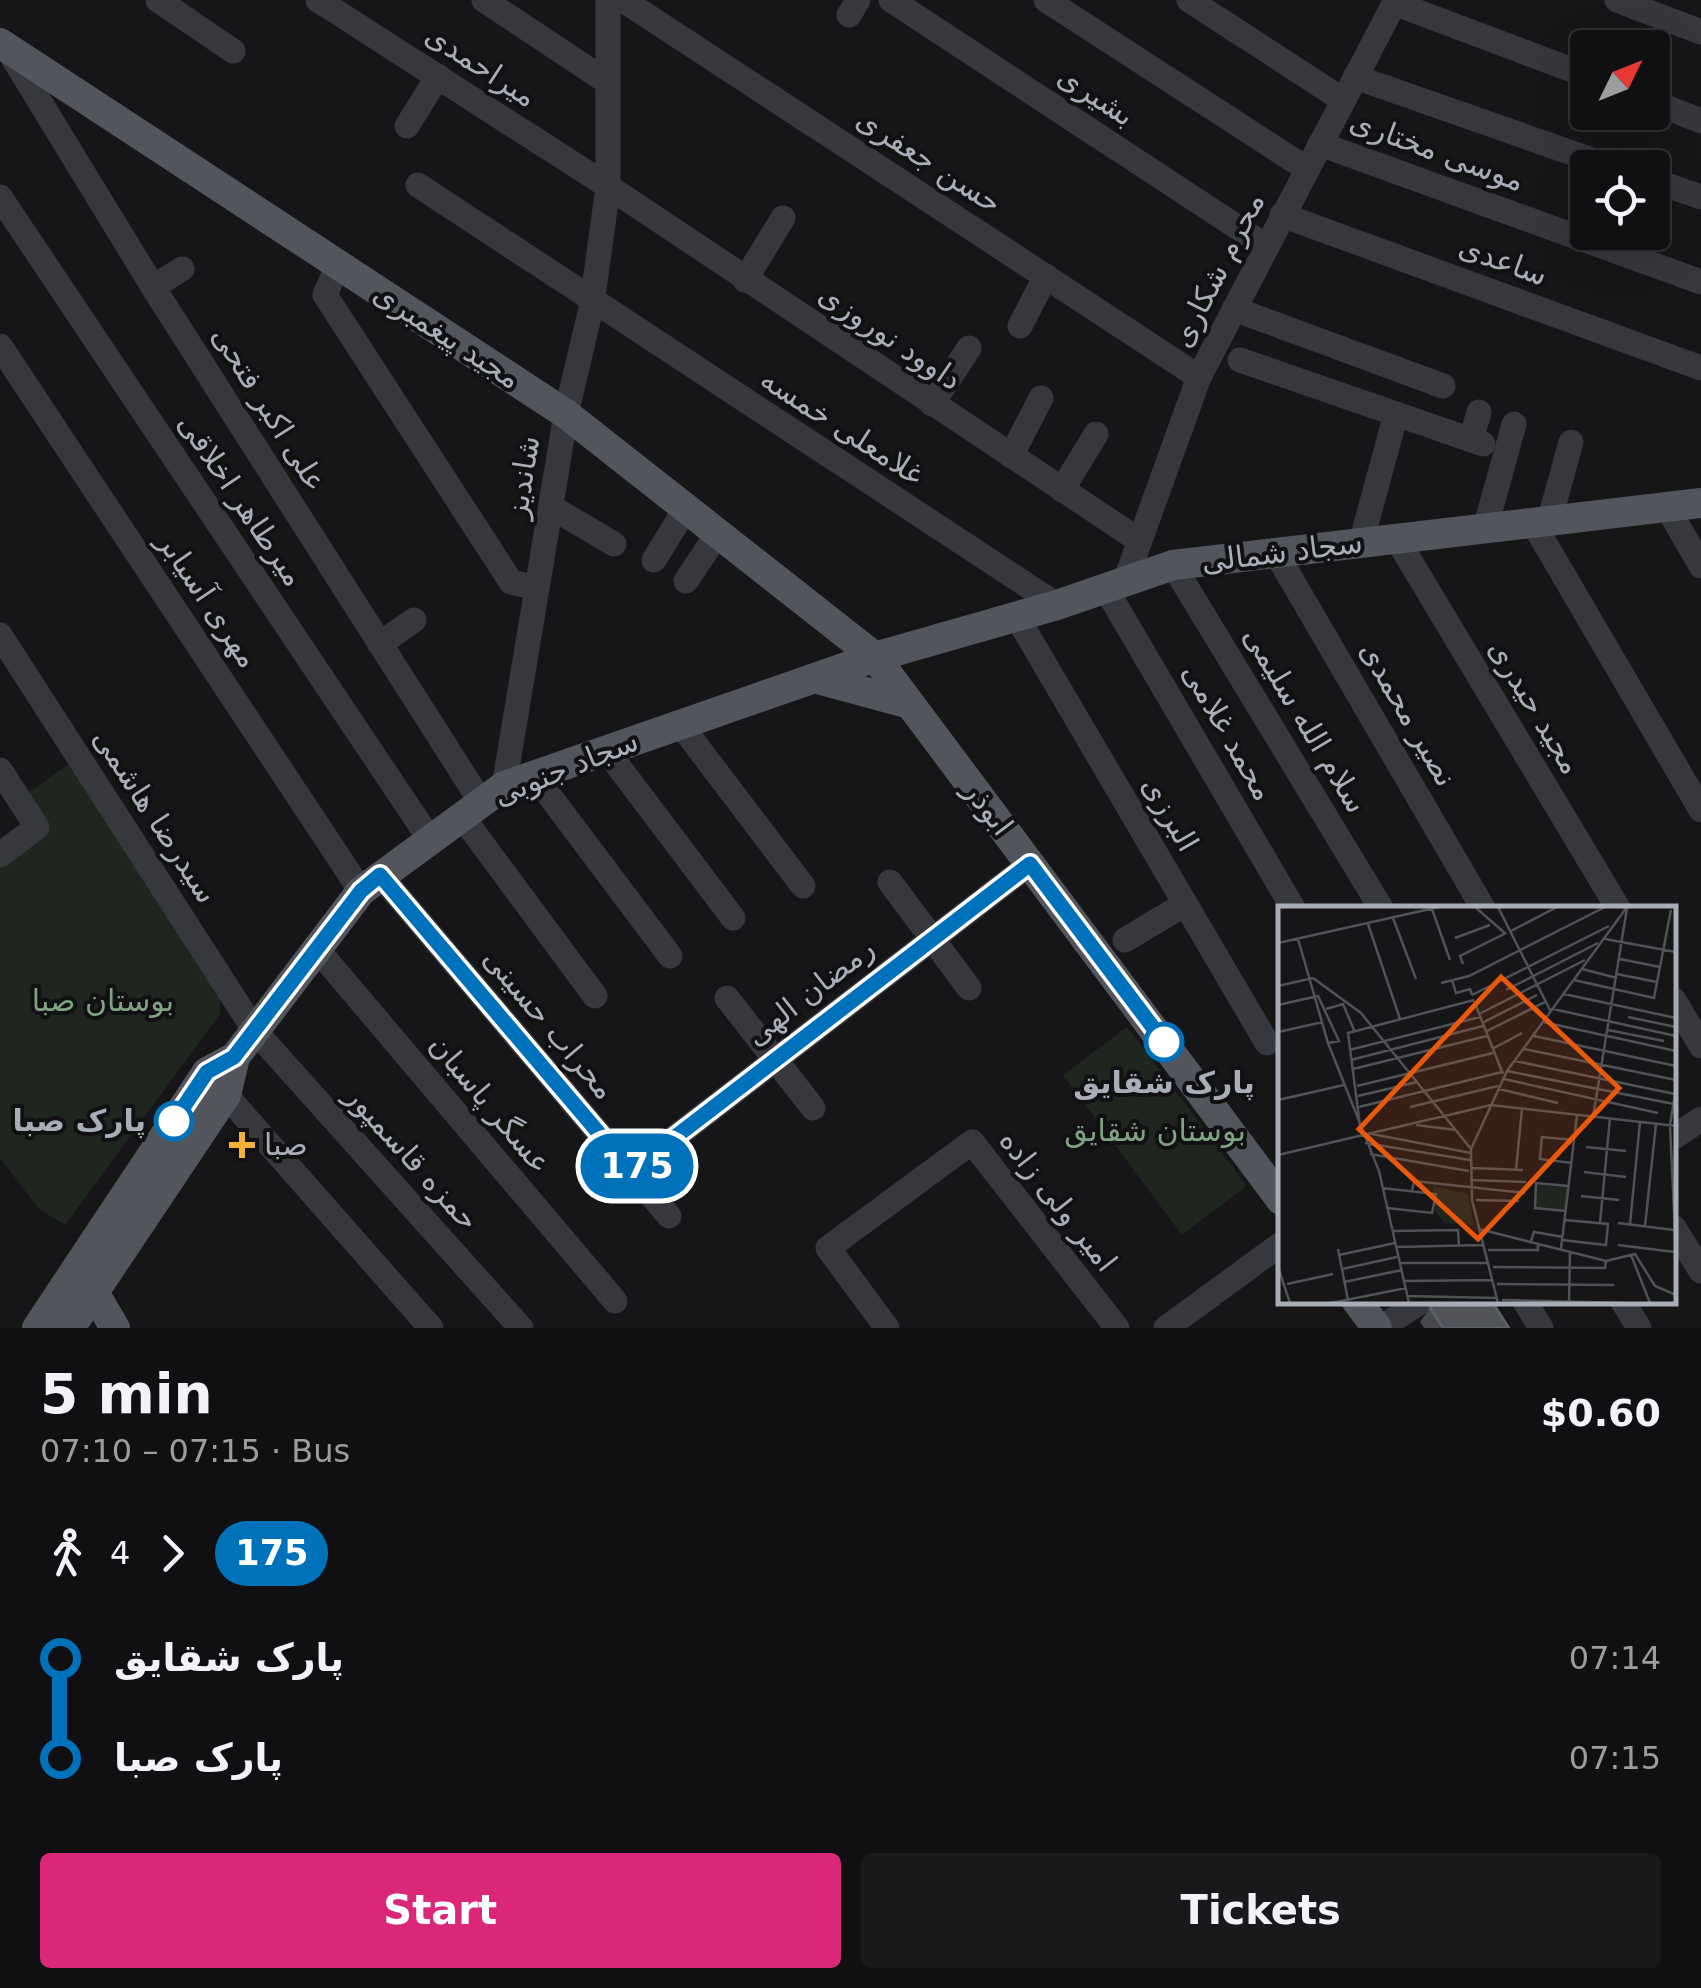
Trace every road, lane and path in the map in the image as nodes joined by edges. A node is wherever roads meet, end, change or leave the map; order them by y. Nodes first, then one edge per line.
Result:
1 (158, 0) edge
2 (318, 0) edge
3 (484, 0) edge
4 (608, 0) edge
5 (623, 0) edge
6 (891, 0) edge
7 (1046, 0) edge
8 (1189, 0) edge
9 (1618, 0) edge
10 (1395, 2) edge
11 (1701, 32) edge
12 (3, 45) edge
13 (233, 51) dead end
14 (1570, 69) edge
15 (438, 76) junction
16 (606, 81) junction
17 (1349, 88) junction
18 (1670, 109) edge
19 (1701, 121) edge
20 (407, 126) dead end
21 (1320, 144) junction
22 (1570, 154) edge
23 (1307, 169) junction
24 (418, 185) dead end
25 (1670, 186) edge
26 (608, 187) junction
27 (0, 197) edge
28 (1701, 197) edge
29 (1282, 215) junction
30 (783, 218) dead end
31 (1266, 246) junction
32 (338, 265) junction
33 (182, 269) dead end
34 (1046, 276) junction
35 (745, 280) junction
36 (1701, 282) edge
37 (153, 287) junction
38 (592, 304) junction
39 (1234, 310) junction
40 (1020, 326) dead end
41 (0, 346) edge
42 (969, 348) dead end
43 (1240, 360) dead end
44 (1701, 368) edge
45 (1199, 377) junction
46 (1443, 386) dead end
47 (1041, 398) dead end
48 (932, 404) junction
49 (1479, 412) dead end
50 (566, 414) junction
51 (1396, 414) junction
52 (1514, 424) dead end
53 (1096, 434) dead end
54 (1571, 442) dead end
55 (1011, 456) junction
56 (1062, 490) junction
57 (1701, 503) edge
58 (551, 507) junction
59 (1667, 507) junction
60 (686, 508) junction
61 (1541, 522) junction
62 (1485, 529) junction
63 (718, 533) junction
64 (1137, 539) junction
65 (1397, 539) junction
66 (1360, 543) junction
67 (614, 544) dead end
68 (1276, 553) junction
69 (654, 560) dead end
70 (1173, 565) junction
71 (1701, 566) edge
72 (686, 582) dead end
73 (1115, 586) junction
74 (538, 588) junction
75 (1057, 605) junction
76 (1018, 617) junction
77 (414, 620) dead end
78 (0, 635) edge
79 (380, 644) junction
80 (875, 656) junction
81 (814, 678) junction
82 (910, 704) junction
83 (680, 724) junction
84 (606, 750) junction
85 (0, 770) edge
86 (534, 775) junction
87 (482, 801) junction
88 (1701, 810) edge
89 (428, 838) junction
90 (0, 855) edge
91 (1030, 864) junction
92 (890, 882) dead end
93 (371, 883) junction
94 (803, 886) dead end
95 (1185, 904) junction
96 (1292, 906) edge
97 (1381, 906) edge
98 (1482, 906) edge
99 (1617, 906) edge
100 (733, 918) dead end
101 (931, 939) junction
102 (1124, 940) dead end
103 (316, 948) junction
104 (670, 956) dead end
105 (969, 988) dead end
106 (596, 996) dead end
107 (726, 998) dead end
108 (1676, 1003) edge
109 (255, 1031) junction
110 (1268, 1044) dead end
111 (1701, 1046) edge
112 (776, 1060) junction
113 (216, 1084) junction
114 (813, 1108) dead end
115 (1701, 1119) edge
116 (1676, 1136) edge
117 (631, 1171) junction
118 (1278, 1196) edge
119 (669, 1216) dead end
120 (1676, 1231) edge
121 (1278, 1246) edge
122 (1701, 1271) edge
123 (70, 1275) junction
124 (94, 1294) junction
125 (615, 1301) dead end
126 (1358, 1303) edge
127 (1418, 1303) edge
128 (1526, 1303) edge
129 (1624, 1303) edge
130 (36, 1328) edge
131 (70, 1328) edge
132 (115, 1328) edge
133 (431, 1328) edge
134 (520, 1328) edge
135 (887, 1328) edge
136 (1117, 1328) edge
137 (1166, 1328) edge
138 (1379, 1328) edge
139 (1541, 1328) edge
140 (1639, 1328) edge

1 - 13 street
2 - 15 street, میراحمدی
3 - 16 street
4 - 16 street, شاندیز
5 - 34 street, حسن جعفری
6 - 31 street, بشیری
7 - 23 street
8 - 17 street
9 - 11 street
10 - 14 street
10 - 17 street, محرم شکاری
12 - 32 main road, مجید پیغمبری
12 - 37 street, علی اکبر فتحی
15 - 20 street
15 - 26 street, میراحمدی
16 - 26 street, شاندیز
17 - 21 street, محرم شکاری
17 - 22 street
18 - 19 street
21 - 23 street, محرم شکاری
21 - 36 street, موسی مختاری
23 - 29 street, محرم شکاری
24 - 38 street, غلامعلی خمسه
25 - 28 street
26 - 35 street, داوود نوروزی
26 - 38 street, شاندیز
27 - 89 street, میرطاهر اخلاقی
29 - 31 street, محرم شکاری
29 - 44 street, ساعدی
30 - 35 street
31 - 39 street, محرم شکاری
32 - 50 main road, مجید پیغمبری
32 - 74 street
33 - 37 street
34 - 40 street
34 - 45 street, حسن جعفری
35 - 48 street, داوود نوروزی
37 - 79 street, علی اکبر فتحی
38 - 50 street, شاندیز
38 - 75 street, غلامعلی خمسه
39 - 45 street, محرم شکاری
39 - 46 street
41 - 93 street, مهری آسیابر
42 - 48 street
43 - 51 street
45 - 64 street, محرم شکاری
47 - 55 street
48 - 55 street, داوود نوروزی
49 - 51 street
50 - 58 street, شاندیز
50 - 60 main road, مجید پیغمبری
51 - 66 street
52 - 62 street
53 - 56 street
54 - 61 street
55 - 56 street, داوود نوروزی
56 - 64 street, داوود نوروزی
57 - 59 main road, سجاد شمالی
58 - 67 street
58 - 74 street, شاندیز
59 - 61 main road, سجاد شمالی
59 - 71 street
60 - 63 main road, مجید پیغمبری
60 - 69 street
61 - 62 main road, سجاد شمالی
61 - 88 street
62 - 65 main road, سجاد شمالی
63 - 72 street
63 - 80 main road, مجید پیغمبری
64 - 73 street, محرم شکاری
65 - 66 main road, سجاد شمالی
65 - 99 street, مجید حیدری
66 - 68 main road, سجاد شمالی
68 - 70 main road, سجاد شمالی
68 - 98 street, نصیر محمدی
70 - 73 main road, سجاد شمالی
70 - 97 street, سلام الله سلیمی
73 - 75 main road, سجاد شمالی
73 - 96 street, محمد غلامی
74 - 87 street, شاندیز
75 - 76 main road, سجاد شمالی
76 - 80 main road, سجاد شمالی
76 - 95 street, البرزی
77 - 79 street
78 - 109 street, سیدرضا هاشمی
79 - 87 street, علی اکبر فتحی
80 - 81 main road, سجاد جنوبی
80 - 82 main road, ابوذر
81 - 82 main road
81 - 83 main road, سجاد جنوبی
82 - 91 main road, ابوذر
83 - 84 main road, سجاد جنوبی
83 - 94 street
84 - 86 main road, سجاد جنوبی
84 - 100 street
85 - 90 street
86 - 87 main road, سجاد جنوبی
86 - 104 street
87 - 89 main road, سجاد جنوبی
87 - 106 street, علی اکبر فتحی
89 - 93 main road, سجاد جنوبی
91 - 101 street, رمضان الهی
91 - 118 main road, ابوذر
92 - 101 street
93 - 103 main road, سجاد جنوبی
93 - 117 street, محراب حسینی
95 - 102 street
95 - 110 street, البرزی
101 - 105 street
101 - 112 street, رمضان الهی
103 - 109 main road, سجاد جنوبی
103 - 125 street, عسگر پاسبان
107 - 112 street
108 - 111 street
109 - 113 main road, سجاد جنوبی
109 - 134 street, حمزه قاسمپور
112 - 114 street
112 - 117 street, رمضان الهی
113 - 123 main road
113 - 124 main road
113 - 133 street
115 - 116 street
117 - 119 street, محراب حسینی
120 - 122 street
121 - 137 street
123 - 124 main road
123 - 130 main road
124 - 131 main road
124 - 132 main road
126 - 138 main road
127 - 138 street
128 - 139 street
129 - 140 street
135 - 136 street, امیر ولی زاده

